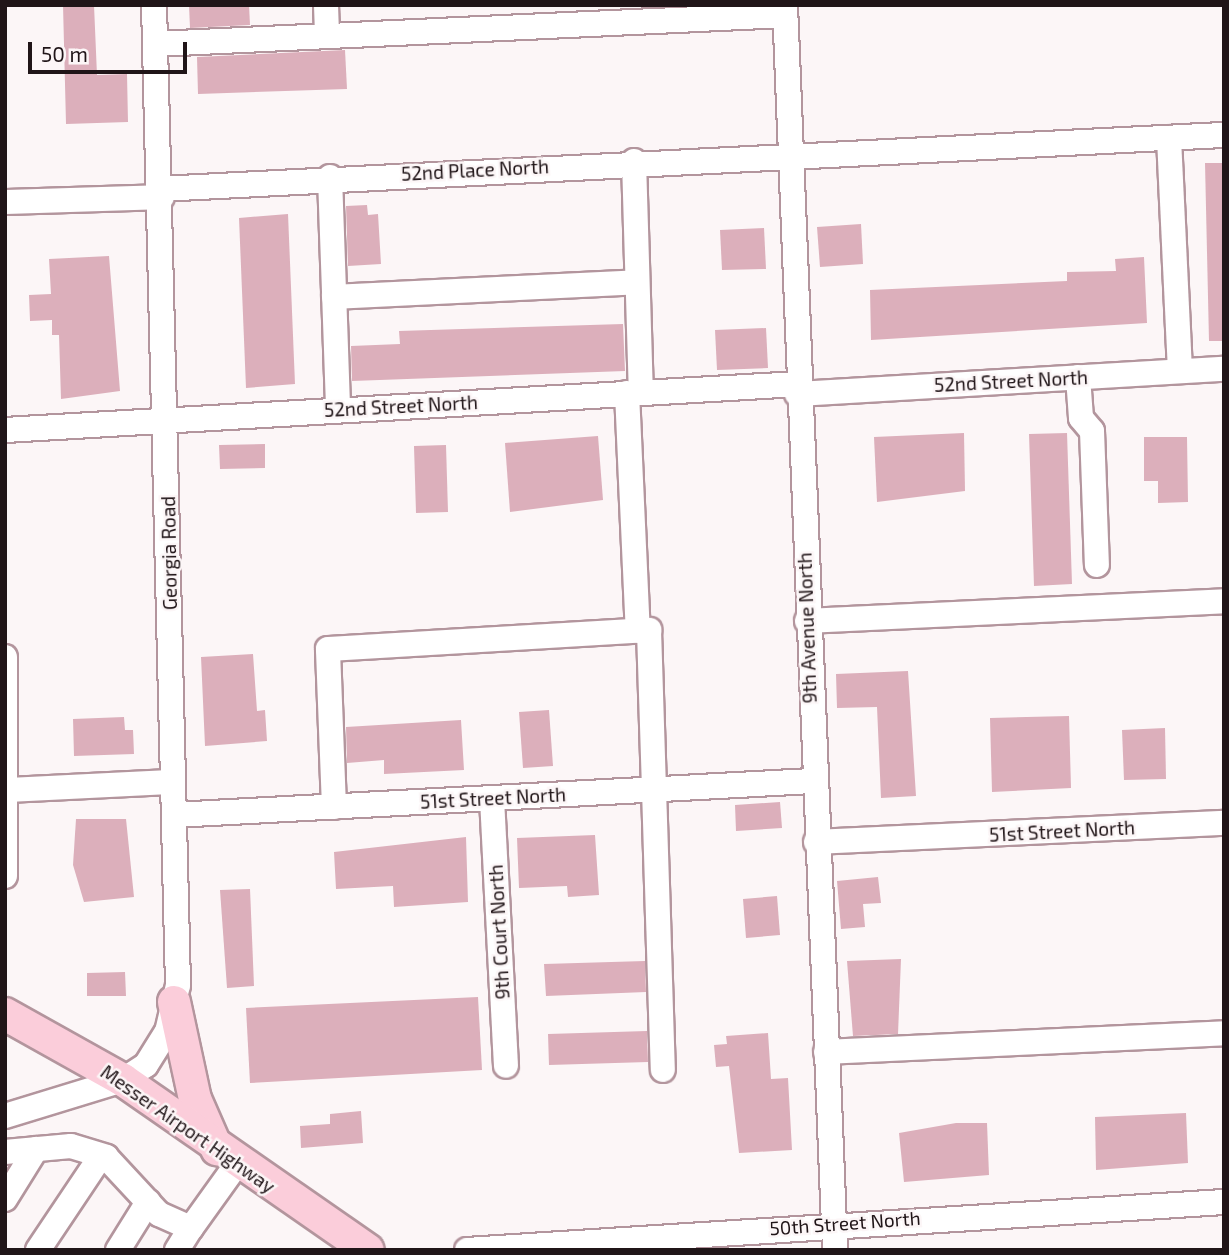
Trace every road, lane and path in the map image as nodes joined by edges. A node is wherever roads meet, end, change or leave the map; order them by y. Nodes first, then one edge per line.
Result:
1 (154, 5) edge
2 (326, 5) edge
3 (785, 10) edge
4 (327, 34) junction
5 (156, 44) junction
6 (1224, 135) edge
7 (1170, 138) junction
8 (790, 156) junction
9 (634, 161) junction
10 (330, 177) junction
11 (161, 193) junction
12 (5, 202) edge
13 (636, 282) junction
14 (334, 297) junction
15 (1224, 369) edge
16 (1180, 371) junction
17 (1077, 377) junction
18 (797, 389) junction
19 (634, 393) junction
20 (338, 409) junction
21 (167, 423) junction
22 (5, 430) edge
23 (1097, 565) dead end
24 (1224, 601) edge
25 (807, 621) junction
26 (638, 631) junction
27 (5, 657) edge
28 (813, 781) junction
29 (173, 782) junction
30 (8, 790) junction
31 (655, 790) junction
32 (492, 799) junction
33 (334, 807) junction
34 (173, 815) junction
35 (1224, 823) edge
36 (816, 842) junction
37 (5, 876) edge
38 (174, 1002) junction
39 (5, 1014) edge
40 (1224, 1034) edge
41 (826, 1052) junction
42 (506, 1066) dead end
43 (663, 1070) dead end
44 (123, 1080) junction
45 (5, 1116) edge
46 (36, 1149) junction
47 (5, 1152) edge
48 (101, 1156) junction
49 (227, 1157) junction
50 (5, 1199) edge
51 (148, 1202) junction
52 (1224, 1202) edge
53 (835, 1223) junction
54 (191, 1228) junction
55 (685, 1242) edge
56 (597, 1244) edge
57 (38, 1250) edge
58 (118, 1250) edge
59 (177, 1250) edge
60 (368, 1250) edge
61 (467, 1250) edge
62 (835, 1250) edge

1 - 5 street, Georgia Road
2 - 4 street
3 - 4 street
3 - 8 street, 9th Avenue North
4 - 5 street
5 - 11 street, Georgia Road
6 - 7 street, 52nd Place North
7 - 8 street, 52nd Place North
7 - 16 street
8 - 9 street, 52nd Place North
8 - 18 street, 9th Avenue North
9 - 10 street, 52nd Place North
9 - 13 street
10 - 11 street, 52nd Place North
10 - 14 street
11 - 12 street, 52nd Place North
11 - 21 street, Georgia Road
13 - 14 street
13 - 19 street
14 - 20 street
15 - 16 street, 52nd Street North
16 - 17 street, 52nd Street North
17 - 18 street, 52nd Street North
17 - 23 street
18 - 19 street, 52nd Street North
18 - 25 street, 9th Avenue North
19 - 20 street, 52nd Street North
19 - 26 street
20 - 21 street, 52nd Street North
21 - 22 street, 52nd Street North
21 - 29 street, Georgia Road
24 - 25 street
25 - 28 street, 9th Avenue North
26 - 31 street
26 - 33 street
27 - 30 street
28 - 31 street, 51st Street North
28 - 36 street, 9th Avenue North
29 - 30 street
29 - 34 street, Georgia Road
30 - 37 street
31 - 32 street, 51st Street North
31 - 43 street
32 - 33 street, 51st Street North
32 - 42 street, 9th Court North
33 - 34 street, 51st Street North
34 - 38 street, Georgia Road
35 - 36 street, 51st Street North
36 - 41 street, 9th Avenue North
38 - 44 street, Georgia Road
38 - 49 main road
39 - 44 main road, Messer Airport Highway
40 - 41 street
41 - 53 street, 9th Avenue North
44 - 45 street
44 - 49 main road, Messer Airport Highway
46 - 47 street
46 - 48 street
46 - 50 street
48 - 51 street
48 - 57 street
49 - 54 street
49 - 60 main road, Messer Airport Highway
51 - 54 street
51 - 58 street
52 - 53 street, 50th Street North
53 - 55 street, 50th Street North
53 - 62 street, 9th Avenue North
54 - 59 street
55 - 56 street, 50th Street North
56 - 61 street, 50th Street North

